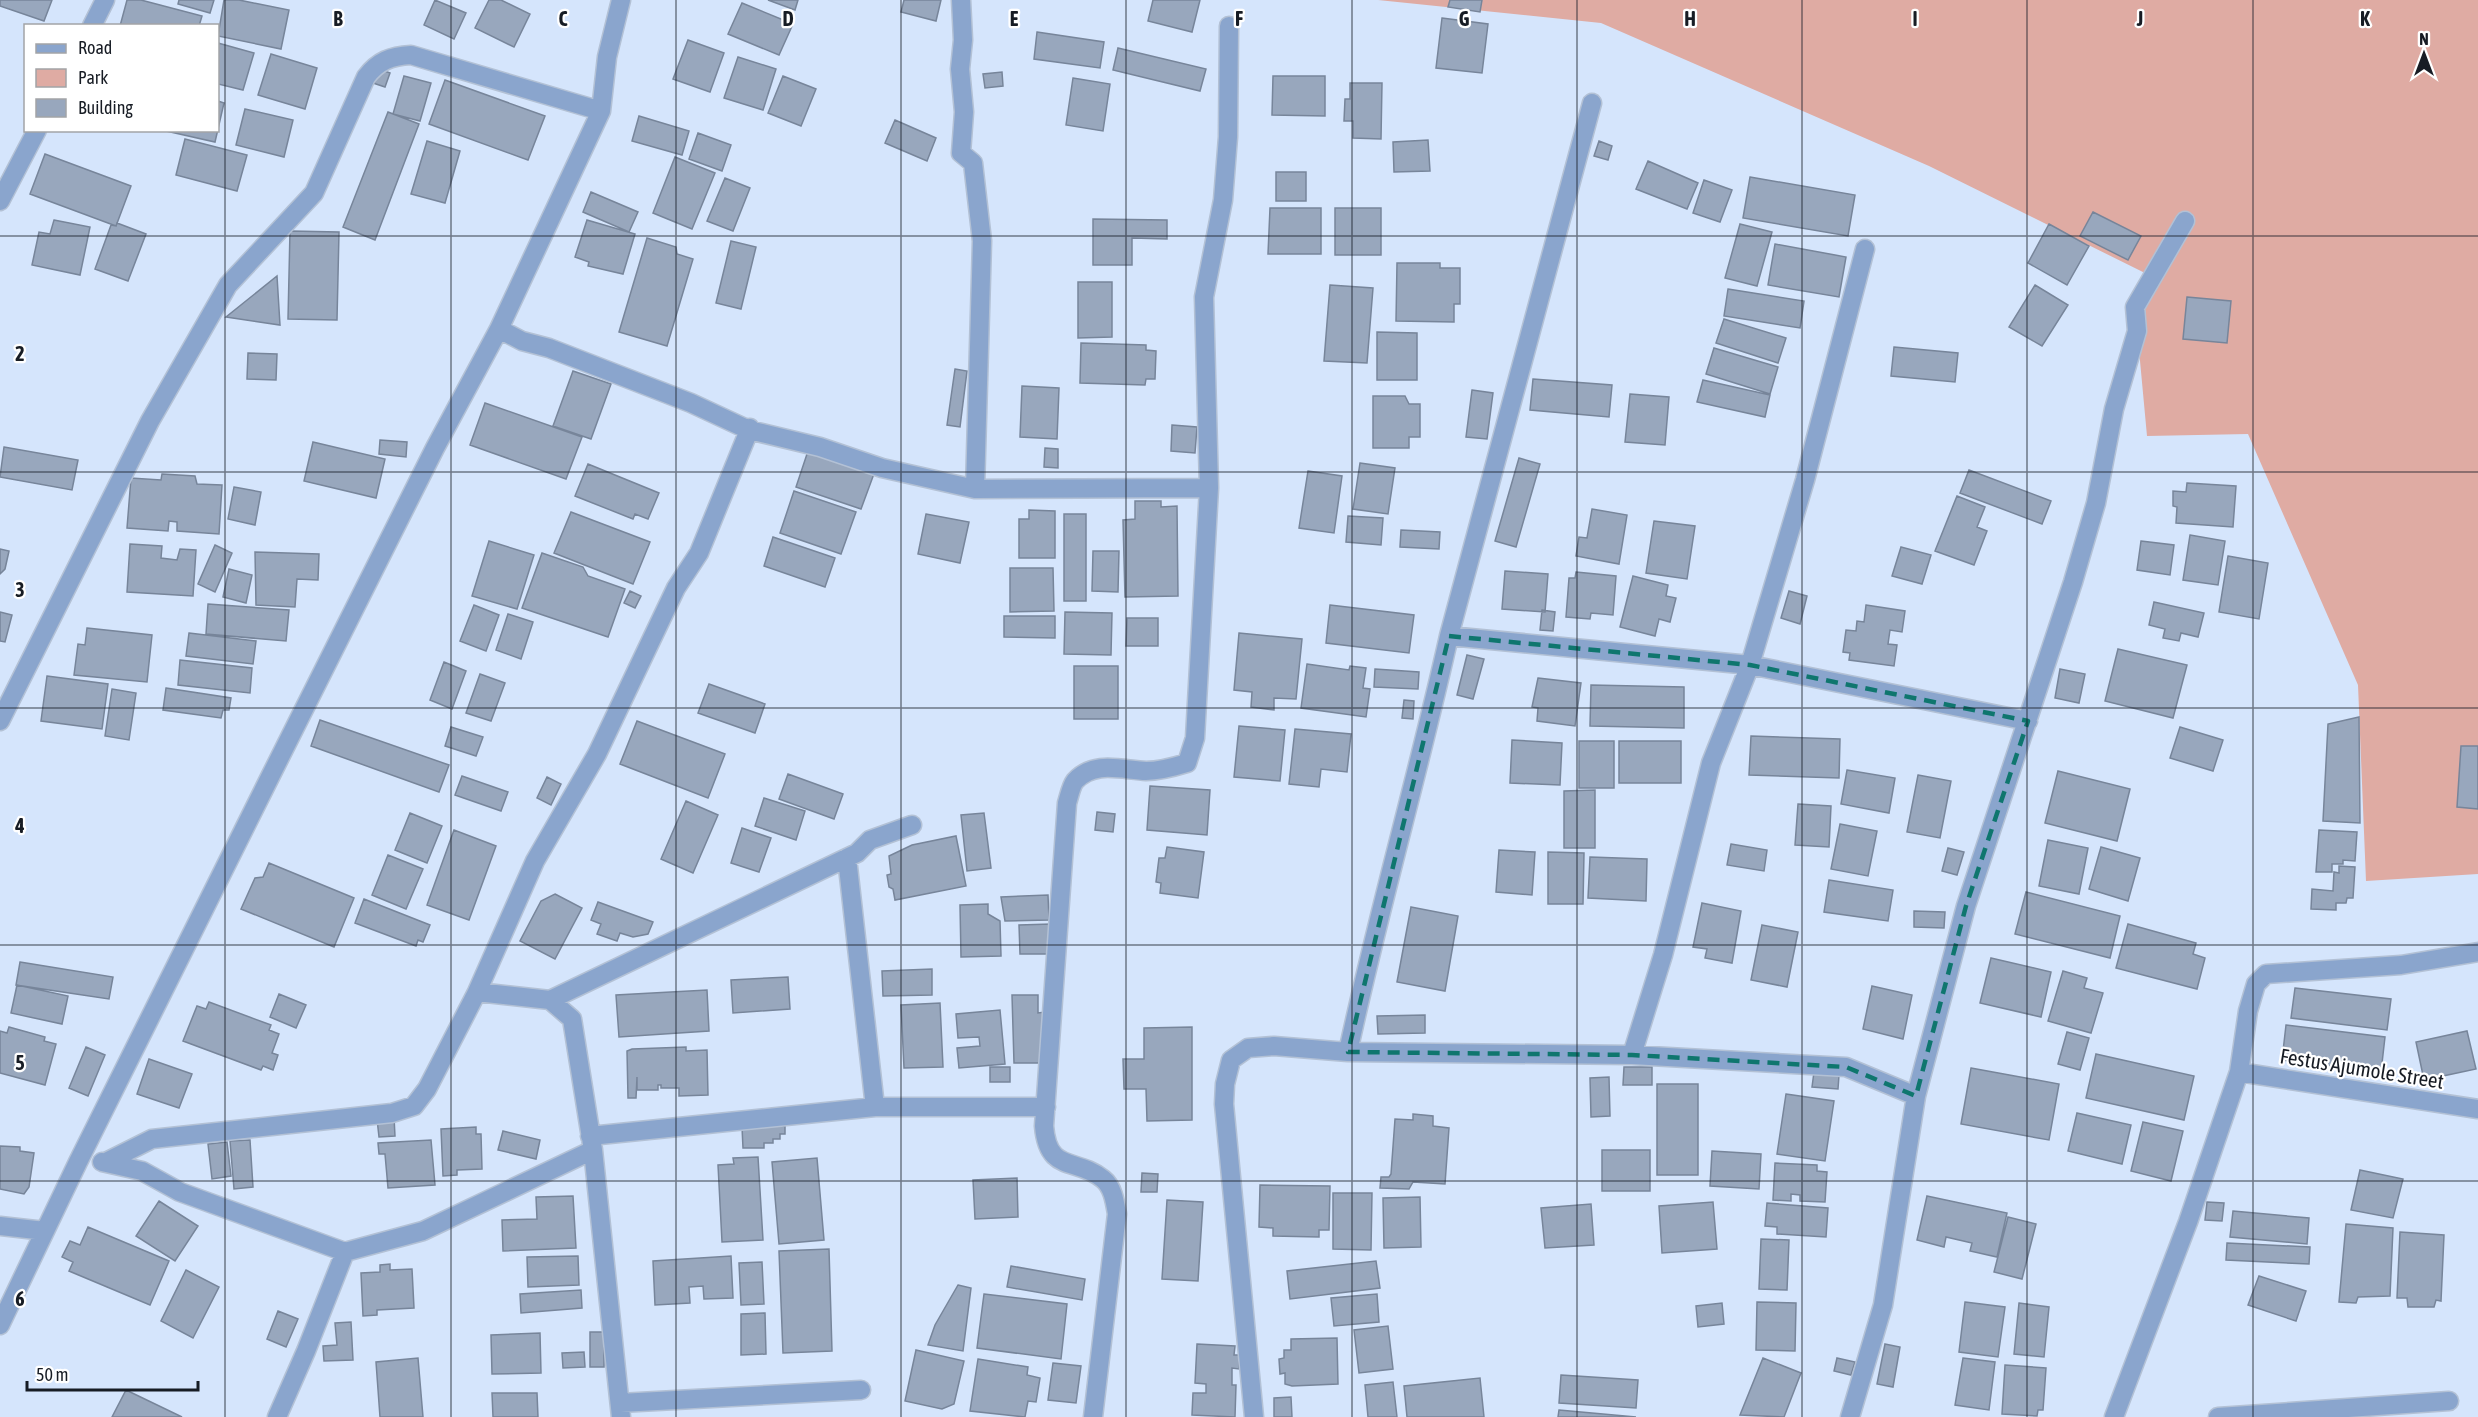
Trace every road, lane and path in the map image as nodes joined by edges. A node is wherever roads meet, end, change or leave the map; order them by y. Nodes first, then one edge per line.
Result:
1 (105, 0) edge
2 (621, 0) edge
3 (961, 0) edge
4 (93, 24) edge
5 (1229, 26) dead end
6 (1592, 103) dead end
7 (601, 111) junction
8 (36, 132) edge
9 (0, 201) edge
10 (2185, 221) dead end
11 (1865, 249) dead end
12 (499, 329) junction
13 (750, 428) junction
14 (1209, 488) junction
15 (975, 489) junction
16 (1449, 636) junction
17 (1750, 665) junction
18 (0, 721) edge
19 (2028, 721) junction
20 (912, 825) dead end
21 (847, 858) junction
22 (2478, 952) edge
23 (477, 992) junction
24 (550, 1000) junction
25 (1348, 1052) junction
26 (1632, 1055) junction
27 (2239, 1072) junction
28 (1916, 1096) junction
29 (875, 1107) junction
30 (1046, 1107) junction
31 (2478, 1109) edge
32 (591, 1143) junction
33 (78, 1162) junction
34 (106, 1162) junction
35 (0, 1227) edge
36 (45, 1232) junction
37 (345, 1252) junction
38 (0, 1325) edge
39 (861, 1390) dead end
40 (2449, 1401) dead end
41 (620, 1410) edge
42 (2378, 1411) edge
43 (277, 1417) edge
44 (1093, 1417) edge
45 (1254, 1417) edge
46 (1850, 1417) edge
47 (2114, 1417) edge
48 (2218, 1417) edge

1 - 4 street
2 - 7 street
3 - 15 street
5 - 14 street
6 - 16 street
7 - 12 street
7 - 18 street
8 - 9 street
10 - 19 street
11 - 17 street
12 - 13 street
12 - 33 street
13 - 15 street
13 - 23 street
14 - 15 street
14 - 30 street
16 - 17 street
16 - 25 street
17 - 19 street
17 - 26 street
19 - 28 street
20 - 21 street
21 - 24 street
21 - 29 street
22 - 27 street
23 - 24 street
23 - 34 street
24 - 32 street
25 - 26 street
25 - 45 street
26 - 28 street
27 - 31 street, Festus Ajumole Street
27 - 47 street
28 - 46 street
29 - 30 street
29 - 32 street
30 - 44 street
32 - 37 street
32 - 41 street
33 - 34 street
33 - 36 street
34 - 37 street
35 - 36 street
36 - 38 street
37 - 43 street
39 - 41 street
40 - 42 street
42 - 48 street

